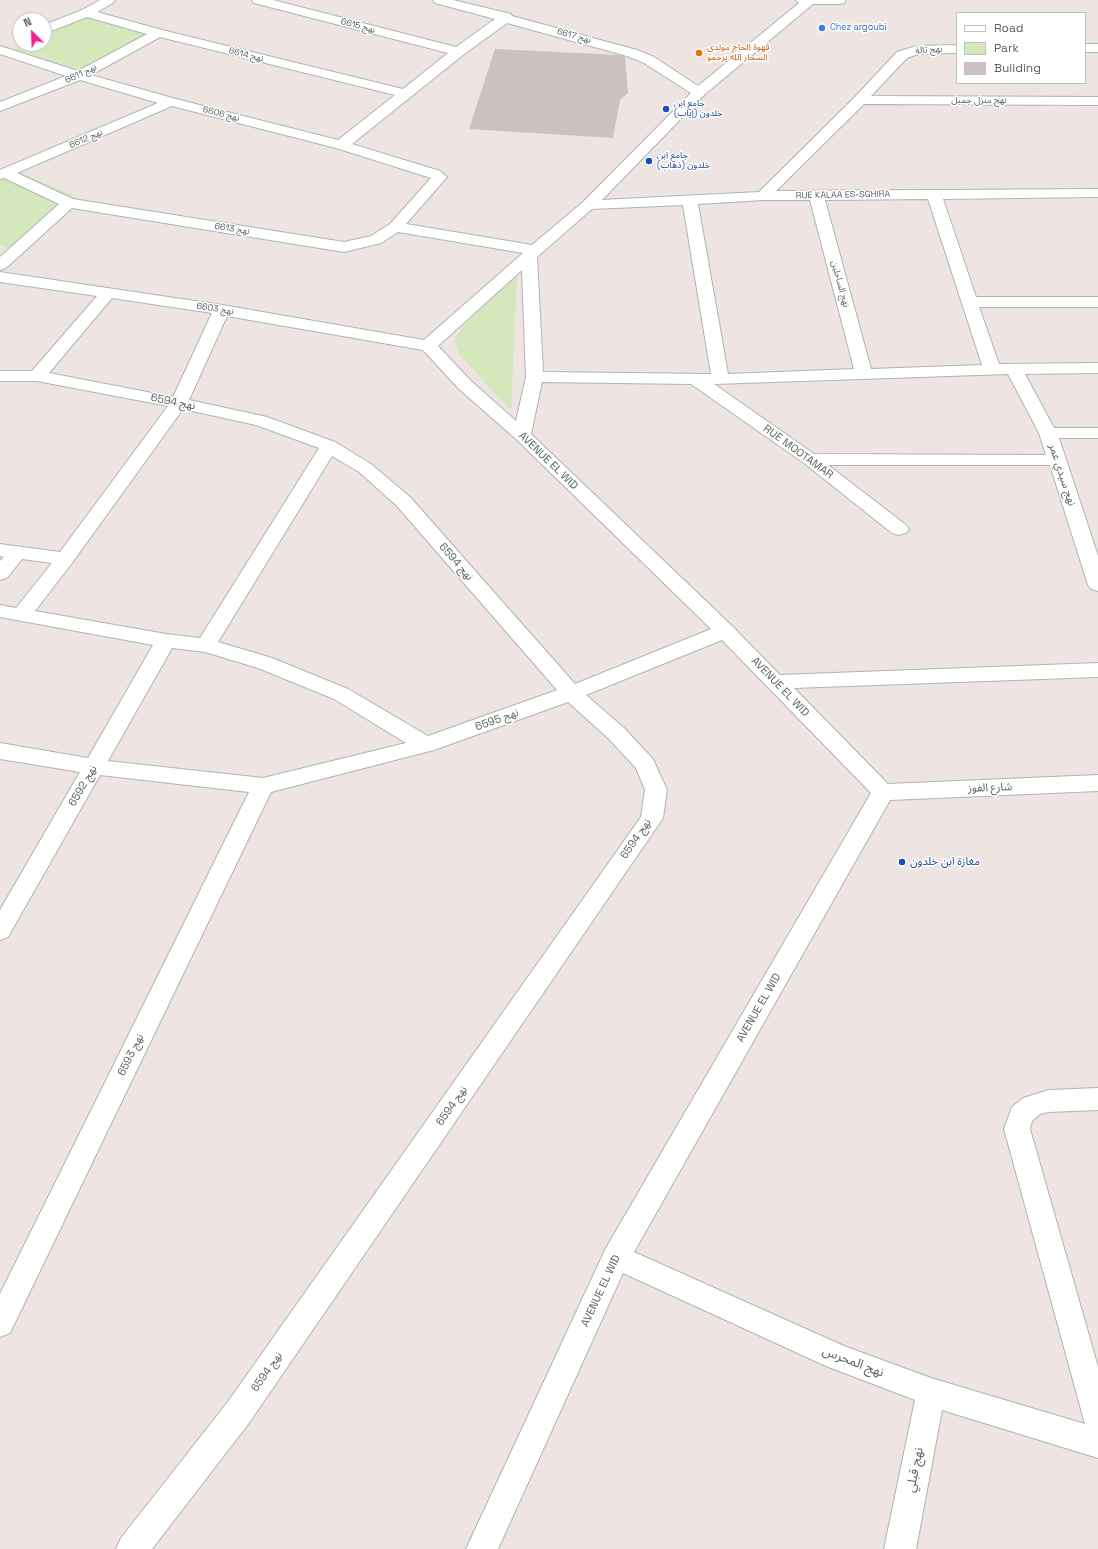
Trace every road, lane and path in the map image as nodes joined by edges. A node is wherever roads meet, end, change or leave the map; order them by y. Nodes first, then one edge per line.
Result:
1 (109, 0) edge
2 (258, 0) edge
3 (439, 0) edge
4 (807, 0) edge
5 (840, 0) edge
6 (280, 2) edge
7 (86, 13) junction
8 (506, 17) junction
9 (52, 27) edge
10 (158, 33) junction
11 (12, 43) edge
12 (1086, 48) edge
13 (1098, 48) edge
14 (0, 49) edge
15 (956, 49) edge
16 (458, 52) junction
17 (79, 76) junction
18 (699, 92) junction
19 (406, 94) junction
20 (860, 100) junction
21 (1098, 101) edge
22 (171, 102) junction
23 (0, 107) edge
24 (341, 145) junction
25 (2, 174) edge
26 (440, 179) joint
27 (1098, 193) edge
28 (816, 194) junction
29 (934, 194) junction
30 (763, 196) junction
31 (690, 199) junction
32 (69, 203) junction
33 (588, 205) junction
34 (395, 227) junction
35 (532, 253) junction
36 (0, 265) edge
37 (0, 277) edge
38 (109, 292) junction
39 (970, 302) junction
40 (1098, 302) edge
41 (222, 310) junction
42 (428, 346) junction
43 (1098, 368) edge
44 (1014, 369) junction
45 (992, 370) junction
46 (864, 374) junction
47 (0, 376) edge
48 (37, 376) junction
49 (535, 377) junction
50 (694, 378) junction
51 (720, 379) junction
52 (180, 403) junction
53 (1048, 433) junction
54 (1098, 433) edge
55 (522, 435) junction
56 (329, 446) junction
57 (810, 459) junction
58 (1057, 460) junction
59 (899, 529) dead end
60 (9, 551) edge
61 (65, 559) junction
62 (0, 574) edge
63 (1098, 585) edge
64 (0, 611) edge
65 (22, 614) junction
66 (725, 631) junction
67 (166, 641) junction
68 (206, 645) junction
69 (1098, 670) edge
70 (776, 682) junction
71 (570, 693) junction
72 (426, 745) junction
73 (0, 751) edge
74 (94, 767) junction
75 (1098, 783) edge
76 (263, 786) junction
77 (883, 792) junction
78 (0, 932) edge
79 (1098, 1099) edge
80 (616, 1257) junction
81 (0, 1324) edge
82 (931, 1392) junction
83 (1098, 1420) edge
84 (1098, 1443) edge
85 (132, 1549) edge
86 (482, 1549) edge
87 (900, 1549) edge

1 - 7 street
2 - 6 street, نهج 6615
3 - 8 street, نهج 6617
4 - 5 street
4 - 18 street
6 - 16 street, نهج 6615
7 - 9 street
7 - 10 street, نهج 6614
8 - 16 street
8 - 18 street, نهج 6617
10 - 17 street, نهج 6611
10 - 19 street, نهج 6614
11 - 14 street
12 - 13 street
14 - 17 street, نهج 6606
15 - 20 street, نهج تالة
16 - 19 street
17 - 22 street, نهج 6606
17 - 23 street, نهج 6611
18 - 33 street
19 - 24 street
20 - 21 street, نهج منزل جميل
20 - 30 street
22 - 24 street, نهج 6606
22 - 25 street, نهج 6612
24 - 26 street, نهج 6606
25 - 32 street, نهج 6613
26 - 34 street, نهج 6613
27 - 29 street, RUE KALAA ES-SGHIRA
28 - 29 street, RUE KALAA ES-SGHIRA
28 - 30 street, RUE KALAA ES-SGHIRA
28 - 46 street, نهج الساحلين
29 - 39 street
30 - 31 street, RUE KALAA ES-SGHIRA
31 - 33 street, RUE KALAA ES-SGHIRA
31 - 51 street
32 - 34 street, نهج 6613
32 - 36 street
33 - 35 street
34 - 35 street
35 - 42 street
35 - 49 street
37 - 38 street, نهج 6603
38 - 41 street, نهج 6603
38 - 48 street
39 - 40 street
39 - 45 street
41 - 42 street, نهج 6603
41 - 52 street
42 - 55 street, AVENUE EL WID
43 - 44 street
44 - 45 street
44 - 53 street, نهج سيدي عمر
45 - 46 street
46 - 51 street
47 - 48 street, نهج 6594
48 - 52 street, نهج 6594
49 - 50 street
49 - 55 street
50 - 51 street
50 - 57 street, RUE MOOTAMAR
52 - 56 street, نهج 6594
52 - 61 street
53 - 54 street
53 - 58 street, نهج سيدي عمر
55 - 66 street, AVENUE EL WID
56 - 68 street
56 - 71 street, نهج 6594
57 - 58 street
57 - 59 street, RUE MOOTAMAR
58 - 63 street, نهج سيدي عمر
60 - 61 street
60 - 62 street
61 - 65 street
64 - 65 street
65 - 67 street
66 - 70 street, AVENUE EL WID
66 - 71 street, نهج 6595
67 - 68 street
67 - 74 street, نهج 6592
68 - 72 street
69 - 70 street
70 - 77 street, AVENUE EL WID
71 - 72 street, نهج 6595
71 - 85 street, نهج 6594
72 - 76 street, نهج 6595
73 - 74 street
74 - 76 street
74 - 78 street, نهج 6592
75 - 77 street, شارع الفوز
76 - 81 street, نهج 6593
77 - 80 street, AVENUE EL WID
79 - 83 street
80 - 82 street, نهج المحرس
80 - 86 street, AVENUE EL WID
82 - 84 street, نهج المحرس
82 - 87 street, نهج قبلي

